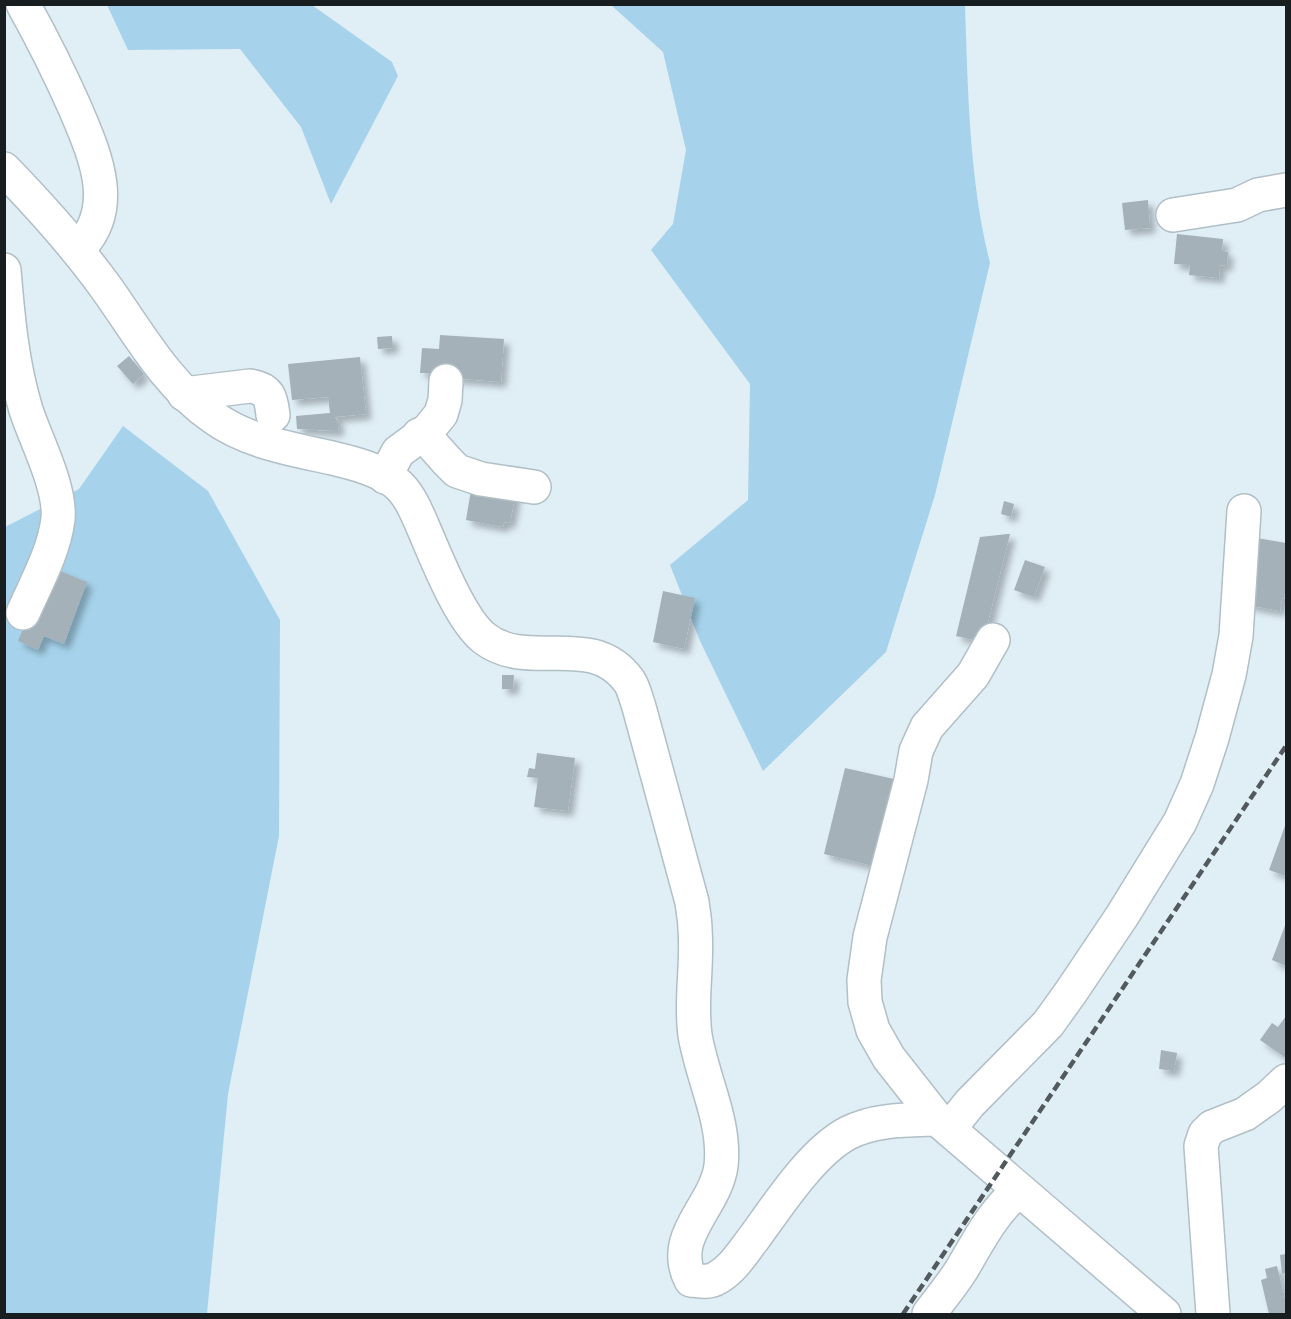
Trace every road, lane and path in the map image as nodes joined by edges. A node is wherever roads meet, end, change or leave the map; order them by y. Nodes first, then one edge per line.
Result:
1 (23, 4) edge
2 (7, 177) edge
3 (1287, 190) edge
4 (1173, 215) dead end
5 (78, 249) junction
6 (4, 270) edge
7 (446, 381) dead end
8 (184, 394) junction
9 (273, 415) dead end
10 (419, 435) junction
11 (385, 477) junction
12 (534, 487) dead end
13 (1244, 511) dead end
14 (23, 613) dead end
15 (993, 640) dead end
16 (1287, 1081) edge
17 (943, 1124) junction
18 (1018, 1190) junction
19 (929, 1314) edge
20 (1164, 1314) edge
21 (1213, 1314) edge

1 - 5 street
2 - 5 street
3 - 4 street
5 - 8 street
6 - 14 street
7 - 10 street
8 - 9 street
8 - 11 street
10 - 11 street
10 - 12 street
11 - 17 street
13 - 17 street
15 - 17 street
16 - 21 street
17 - 18 street
18 - 19 street
18 - 20 street

